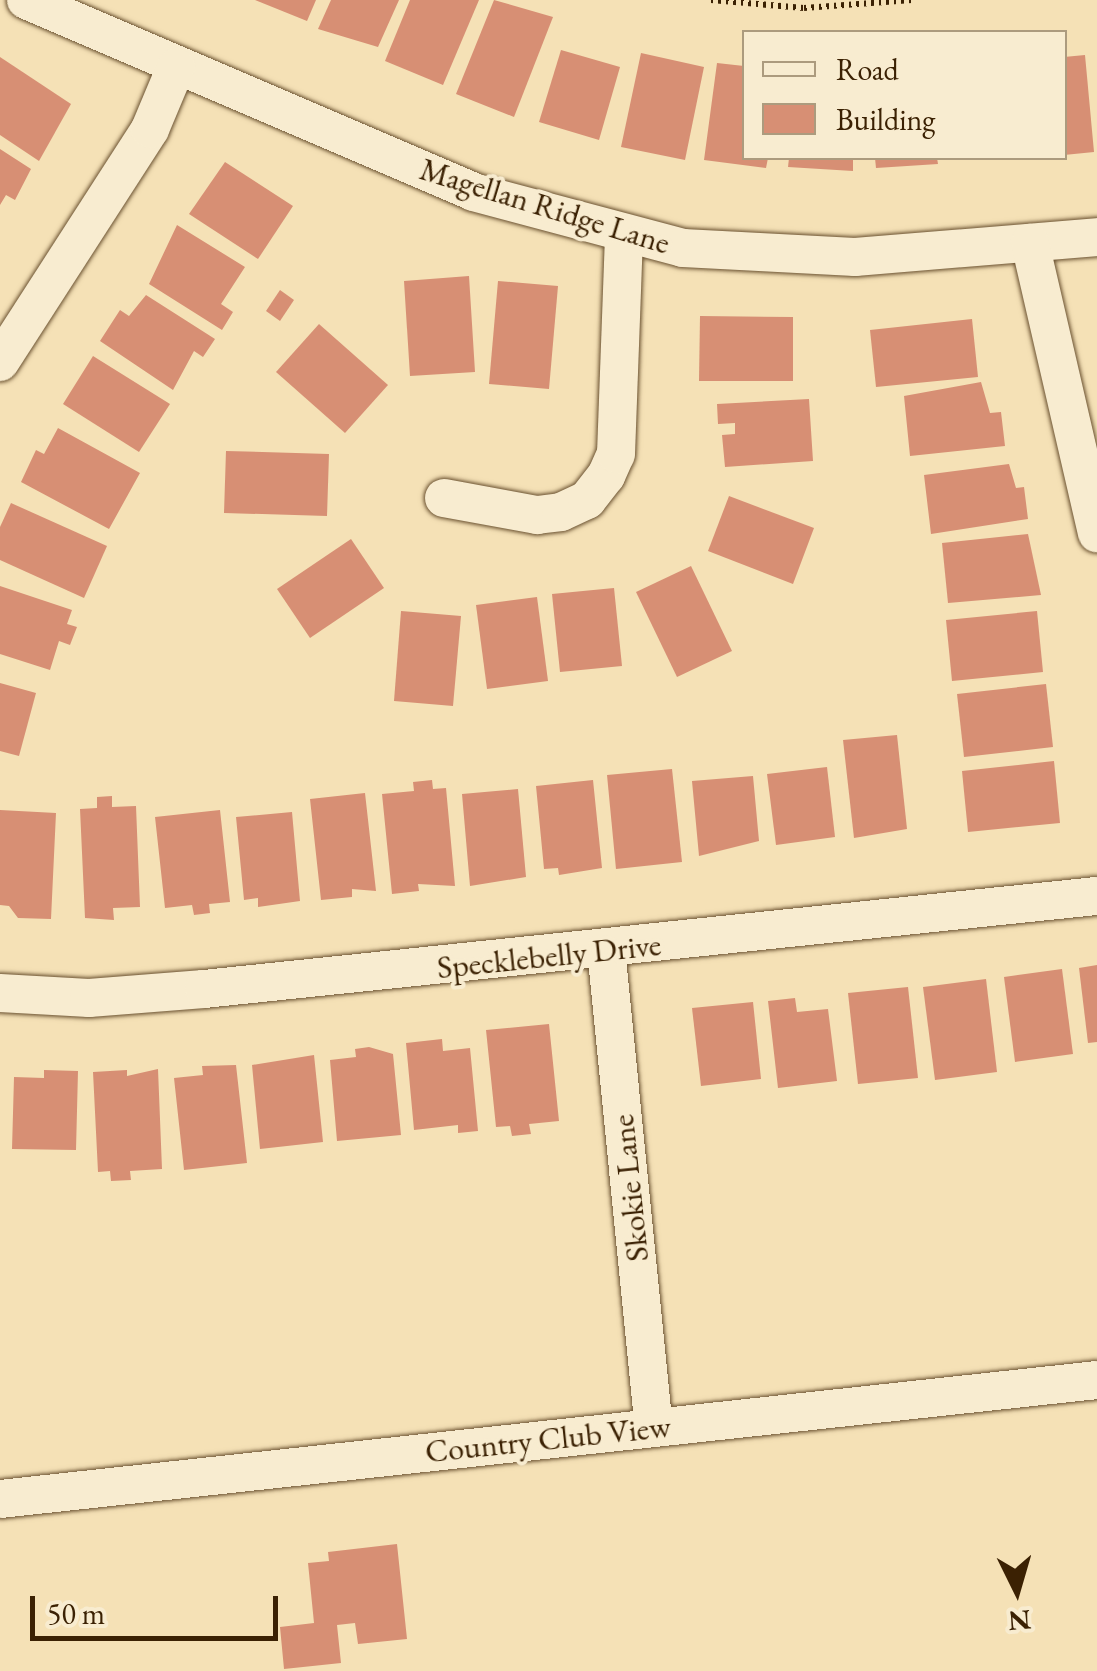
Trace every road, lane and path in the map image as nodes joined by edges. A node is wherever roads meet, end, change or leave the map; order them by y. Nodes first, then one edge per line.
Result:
1 (26, 0) edge
2 (711, 0) edge
3 (912, 0) edge
4 (176, 67) junction
5 (624, 234) junction
6 (1097, 237) edge
7 (1030, 244) junction
8 (0, 362) edge
9 (444, 498) dead end
10 (1097, 533) edge
11 (1097, 896) edge
12 (606, 949) junction
13 (0, 994) edge
14 (1097, 1380) edge
15 (654, 1428) junction
16 (0, 1499) edge

1 - 4 street, Magellan Ridge Lane
2 - 3 path
4 - 5 street, Magellan Ridge Lane
4 - 8 street
5 - 7 street, Magellan Ridge Lane
5 - 9 street
6 - 7 street, Magellan Ridge Lane
7 - 10 street
11 - 12 street, Specklebelly Drive
12 - 13 street, Specklebelly Drive
12 - 15 street, Skokie Lane
14 - 15 street, Country Club View
15 - 16 street, Country Club View

